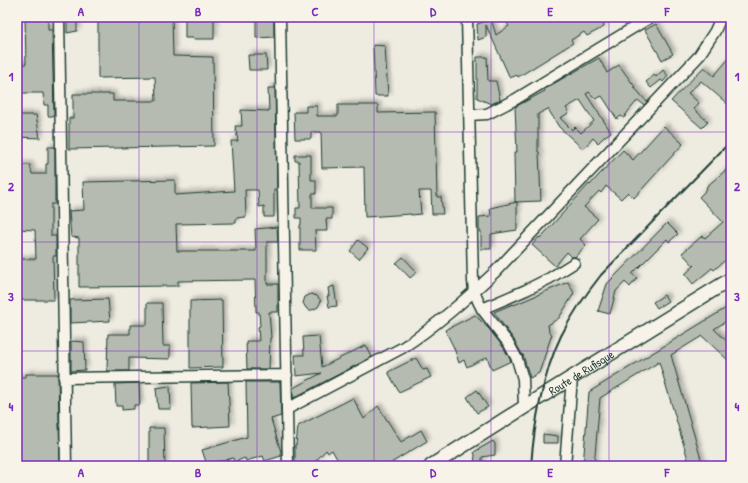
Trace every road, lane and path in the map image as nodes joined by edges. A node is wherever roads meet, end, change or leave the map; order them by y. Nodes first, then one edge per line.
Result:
1 (59, 17) edge
2 (280, 17) edge
3 (467, 17) edge
4 (651, 17) edge
5 (721, 17) edge
6 (469, 115) junction
7 (574, 263) dead end
8 (731, 279) edge
9 (474, 291) junction
10 (482, 309) junction
11 (287, 375) junction
12 (64, 378) junction
13 (572, 378) junction
14 (524, 408) junction
15 (287, 409) junction
16 (66, 466) edge
17 (288, 466) edge
18 (431, 466) edge
19 (565, 466) edge

1 - 12 street
2 - 11 street
3 - 6 street
4 - 6 street
5 - 9 street
6 - 9 street
7 - 10 street
8 - 13 main road, Route de Rufisque
9 - 10 street
9 - 15 street
10 - 14 street
11 - 12 street
11 - 15 street
12 - 16 street
13 - 14 main road, Route de Rufisque
13 - 19 street
14 - 18 main road, Route de Rufisque
15 - 17 street

